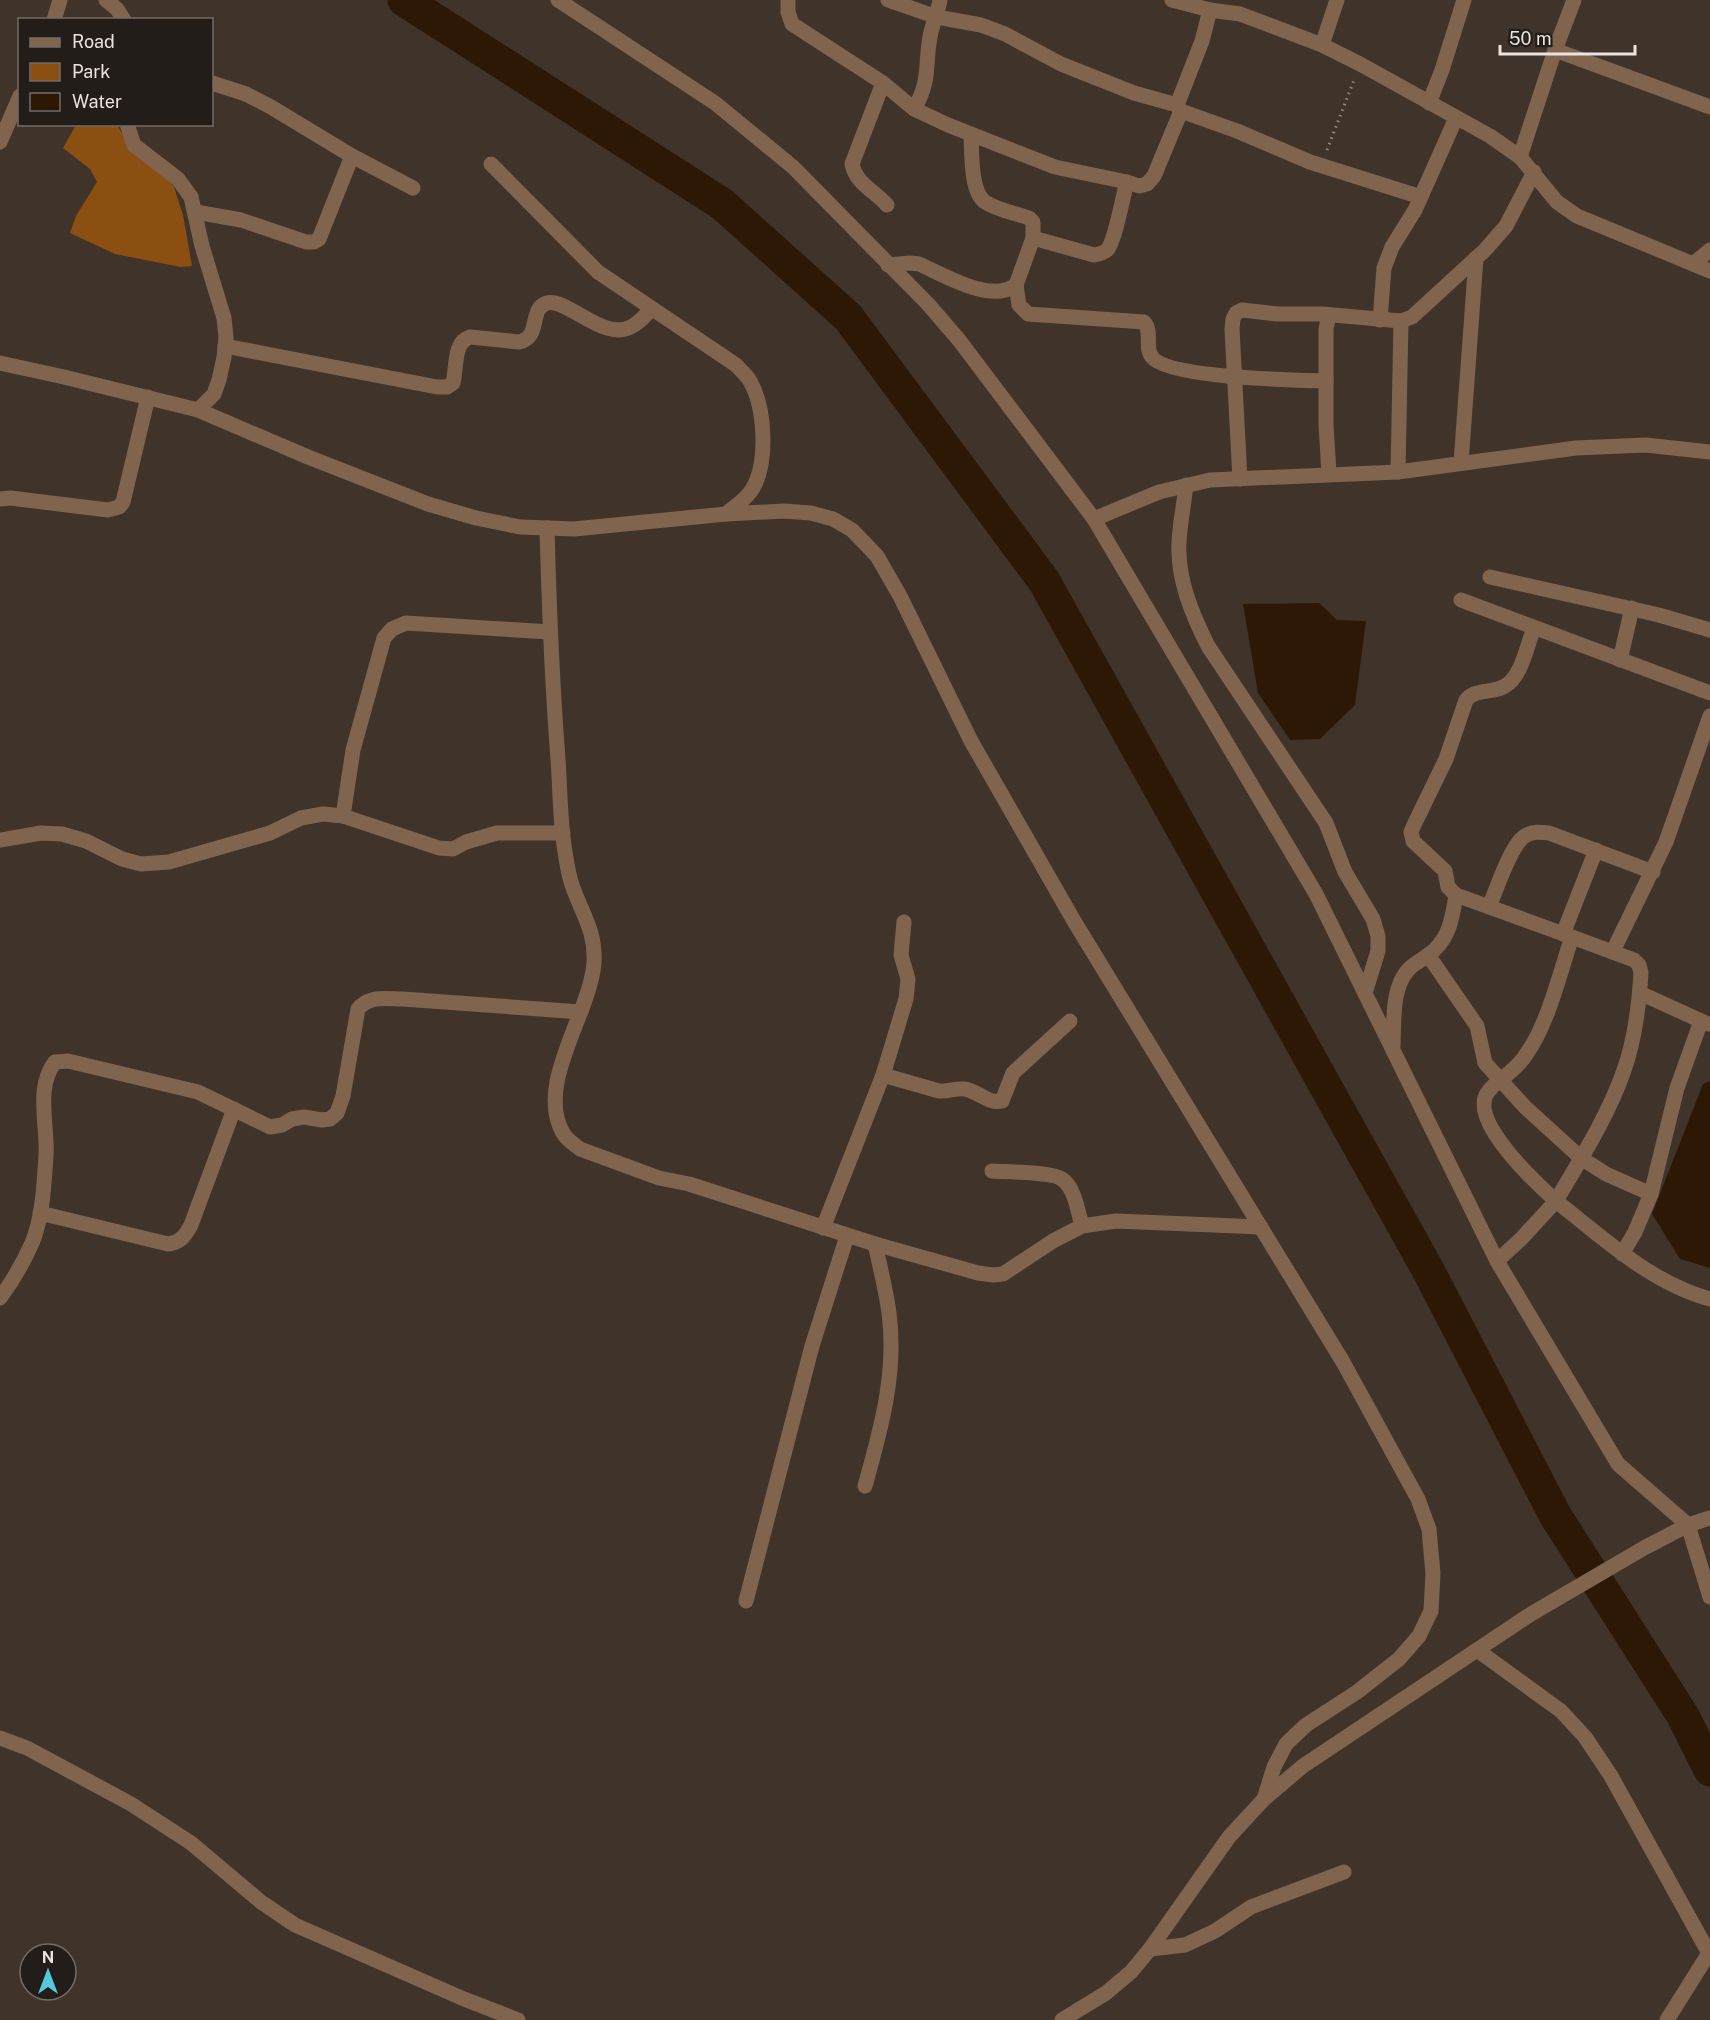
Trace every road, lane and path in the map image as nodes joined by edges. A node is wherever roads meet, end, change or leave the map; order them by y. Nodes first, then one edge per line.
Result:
1 (60, 0) edge
2 (106, 0) edge
3 (558, 0) edge
4 (788, 0) edge
5 (888, 0) edge
6 (940, 0) edge
7 (1337, 0) edge
8 (1464, 0) edge
9 (1574, 0) edge
10 (1182, 1) edge
11 (1210, 10) junction
12 (937, 17) junction
13 (55, 18) edge
14 (123, 18) edge
15 (1322, 45) junction
16 (1555, 50) junction
17 (1360, 64) junction
18 (213, 83) edge
19 (884, 83) junction
20 (18, 101) edge
21 (1429, 103) junction
22 (1710, 107) edge
23 (1179, 108) junction
24 (914, 109) junction
25 (1456, 118) junction
26 (128, 126) edge
27 (971, 134) junction
28 (0, 142) edge
29 (352, 156) junction
30 (1520, 157) junction
31 (491, 164) dead end
32 (1320, 165) junction
33 (1534, 172) junction
34 (1127, 182) junction
35 (413, 188) dead end
36 (1421, 197) junction
37 (887, 205) dead end
38 (196, 212) junction
39 (1033, 238) junction
40 (1710, 250) edge
41 (1476, 258) junction
42 (1693, 264) junction
43 (888, 265) junction
44 (1710, 271) edge
45 (1016, 285) junction
46 (652, 309) junction
47 (1329, 315) junction
48 (1380, 320) junction
49 (1401, 321) junction
50 (225, 346) junction
51 (0, 363) edge
52 (1236, 376) junction
53 (1326, 381) junction
54 (148, 397) junction
55 (198, 410) junction
56 (1710, 452) edge
57 (1461, 463) junction
58 (1398, 472) junction
59 (1329, 474) junction
60 (1240, 479) junction
61 (1186, 485) junction
62 (0, 499) edge
63 (726, 514) junction
64 (1094, 519) junction
65 (547, 528) junction
66 (1490, 577) dead end
67 (1461, 600) dead end
68 (1632, 608) junction
69 (1534, 628) junction
70 (1710, 630) edge
71 (550, 632) junction
72 (1620, 660) junction
73 (1710, 693) edge
74 (1710, 716) edge
75 (343, 816) junction
76 (563, 833) junction
77 (0, 840) edge
78 (1596, 850) junction
79 (1653, 873) junction
80 (1456, 895) junction
81 (1489, 907) junction
82 (904, 922) dead end
83 (1567, 936) junction
84 (1613, 951) junction
85 (1428, 955) junction
86 (1365, 993) junction
87 (1640, 993) junction
88 (581, 1012) junction
89 (1070, 1021) dead end
90 (1705, 1023) edge
91 (1392, 1049) junction
92 (883, 1075) junction
93 (1500, 1079) junction
94 (234, 1109) junction
95 (1581, 1158) junction
96 (992, 1171) dead end
97 (1651, 1194) junction
98 (1556, 1201) junction
99 (40, 1214) junction
100 (1082, 1226) junction
101 (1261, 1227) junction
102 (823, 1228) junction
103 (847, 1236) junction
104 (875, 1244) junction
105 (1622, 1254) junction
106 (1497, 1261) junction
107 (0, 1298) edge
108 (1710, 1299) edge
109 (866, 1486) dead end
110 (1710, 1518) edge
111 (1688, 1525) junction
112 (1710, 1598) edge
113 (746, 1601) dead end
114 (1477, 1650) junction
115 (0, 1738) edge
116 (1264, 1799) junction
117 (1344, 1872) dead end
118 (1150, 1949) junction
119 (1709, 1954) edge
120 (518, 2020) edge
121 (1062, 2020) edge
122 (1667, 2020) edge

1 - 13 street
2 - 14 street
3 - 43 street
4 - 19 street
5 - 12 street
6 - 12 street
7 - 15 street
8 - 21 street
9 - 16 street
10 - 11 street
11 - 15 street
11 - 23 street
12 - 23 street
12 - 24 street
15 - 17 street
16 - 22 street
16 - 30 street
17 - 21 street
17 - 32 path
18 - 29 street
19 - 24 street
19 - 37 street
20 - 28 street
21 - 25 street
23 - 32 street
23 - 34 street
24 - 27 street
25 - 30 street
25 - 36 street
26 - 38 street
27 - 34 street
27 - 39 street
29 - 35 street
29 - 38 street
30 - 33 street
31 - 46 street
32 - 36 street
33 - 41 street
33 - 42 street
34 - 39 street
36 - 48 street
38 - 50 street
39 - 45 street
40 - 42 street
41 - 49 street
41 - 57 street
42 - 44 street
43 - 45 street
43 - 64 street
45 - 52 street
46 - 50 street
46 - 63 street
47 - 48 street
47 - 52 street
47 - 53 street
48 - 49 street
49 - 58 street
50 - 55 street
51 - 54 street
52 - 53 street
52 - 60 street
53 - 59 street
54 - 55 street
54 - 62 street
55 - 65 street
56 - 57 street
57 - 58 street
58 - 59 street
59 - 60 street
60 - 61 street
61 - 64 street
61 - 86 street
63 - 65 street
63 - 101 street
64 - 86 street
65 - 71 street
66 - 68 street
67 - 69 street
68 - 70 street
68 - 72 street
69 - 72 street
69 - 80 street
71 - 75 street
71 - 76 street
72 - 73 street
74 - 79 street
75 - 76 street
75 - 77 street
76 - 88 street
78 - 79 street
78 - 81 street
78 - 83 street
79 - 84 street
80 - 81 street
80 - 85 street
81 - 83 street
82 - 92 street
83 - 84 street
83 - 93 street
84 - 87 street
85 - 91 street
85 - 93 street
86 - 91 street
87 - 90 street
87 - 95 street
88 - 94 street
88 - 102 street
89 - 92 street
90 - 97 street
91 - 106 street
92 - 102 street
93 - 95 street
93 - 98 street
94 - 99 street
94 - 99 street
95 - 97 street
95 - 98 street
96 - 100 street
97 - 105 street
98 - 105 street
98 - 106 street
99 - 107 street
100 - 101 street
100 - 104 street
101 - 116 street
102 - 103 street
103 - 104 street
103 - 113 street
104 - 109 street
105 - 108 street
106 - 111 street
110 - 111 street
111 - 112 street
111 - 114 street
114 - 116 street
114 - 119 street
115 - 120 street
116 - 118 street
117 - 118 street
118 - 121 street
119 - 122 street

